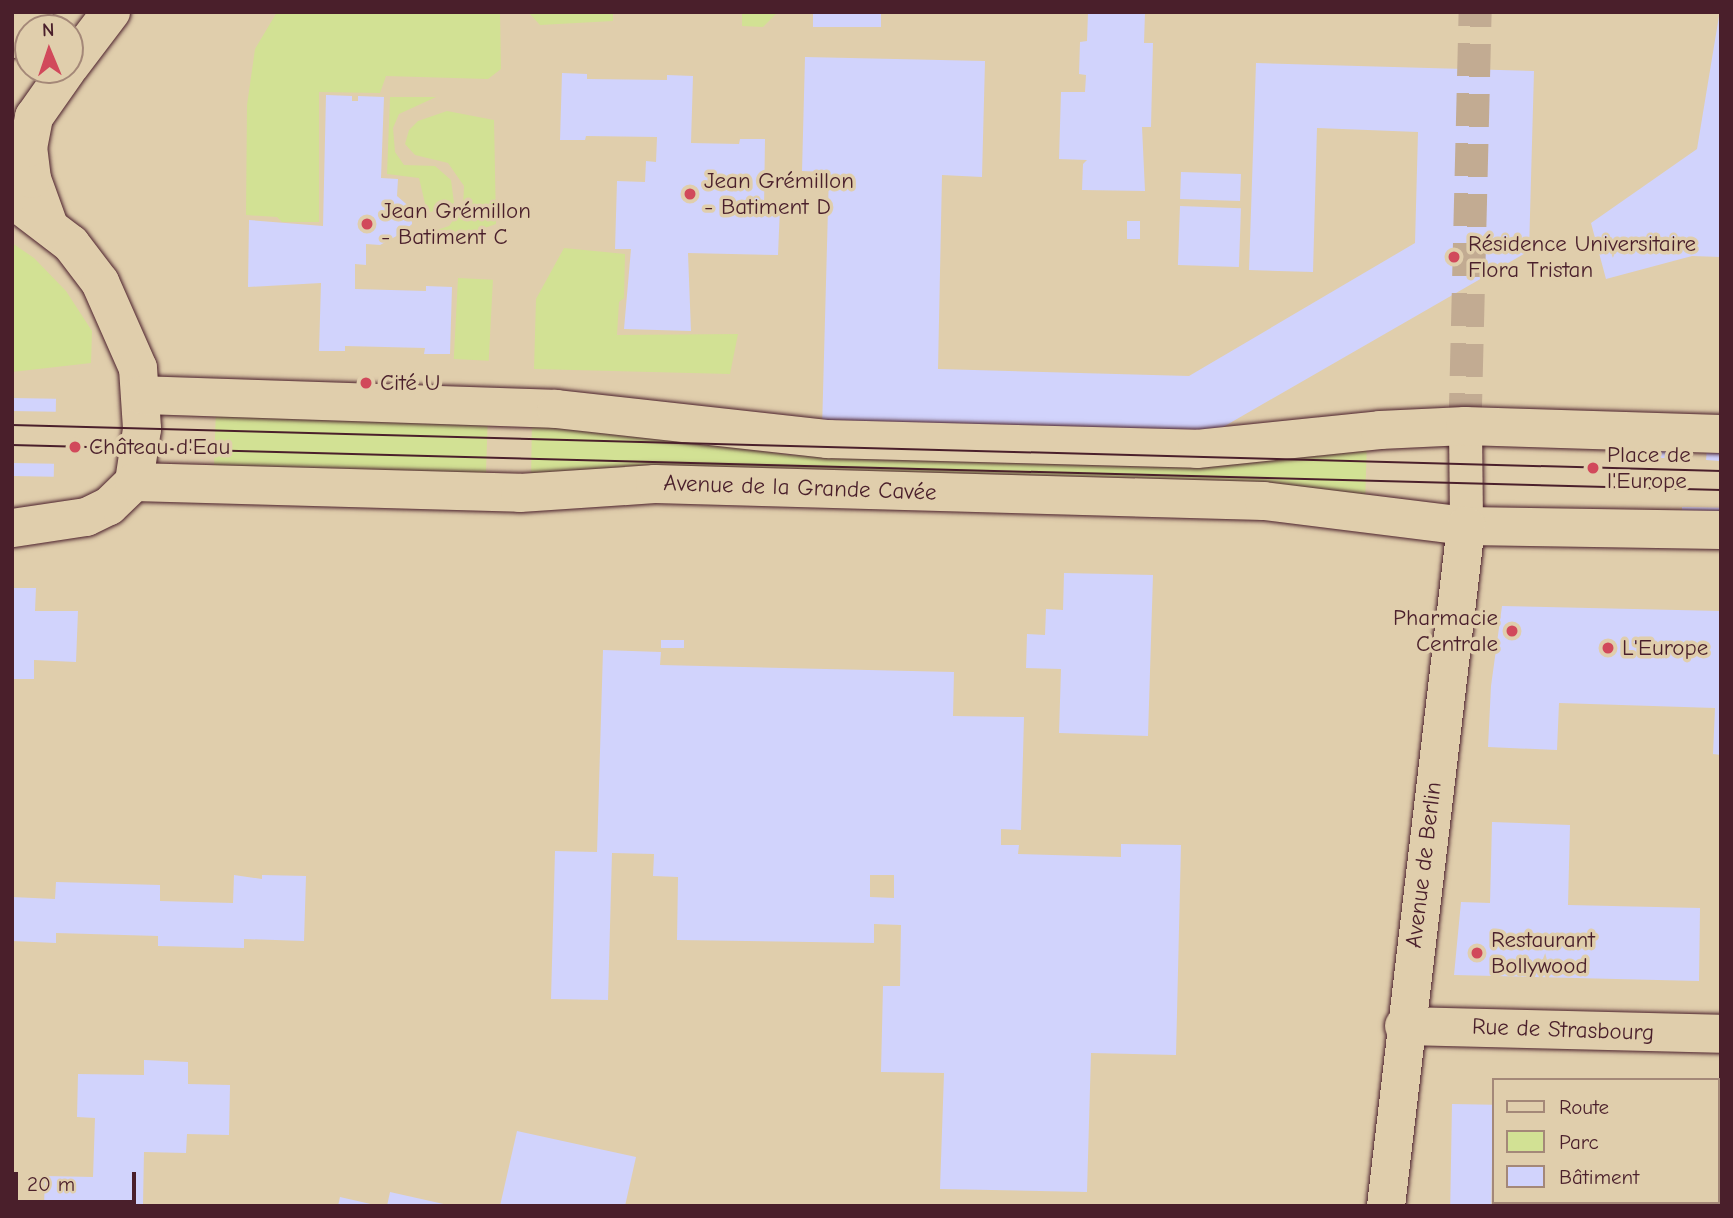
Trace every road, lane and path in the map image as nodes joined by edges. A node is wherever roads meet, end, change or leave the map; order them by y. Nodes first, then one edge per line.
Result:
1 (34, 12) edge
2 (111, 12) edge
3 (12, 39) edge
4 (84, 47) edge
5 (57, 84) edge
6 (12, 199) edge
7 (50, 226) junction
8 (141, 395) junction
9 (1465, 426) junction
10 (1721, 434) edge
11 (134, 482) junction
12 (1466, 526) junction
13 (12, 527) edge
14 (1721, 530) edge
15 (1404, 1026) junction
16 (1721, 1034) edge
17 (1386, 1206) edge

1 - 3 main road
2 - 4 main road
5 - 7 main road
6 - 7 main road
7 - 8 main road
8 - 9 main road
8 - 11 main road
9 - 10 main road
9 - 12 street
11 - 12 main road, Avenue de la Grande Cavée
11 - 13 main road
12 - 14 main road, Avenue de la Grande Cavée
12 - 15 main road, Avenue de Berlin
15 - 16 main road, Rue de Strasbourg
15 - 17 main road, Avenue de Berlin

